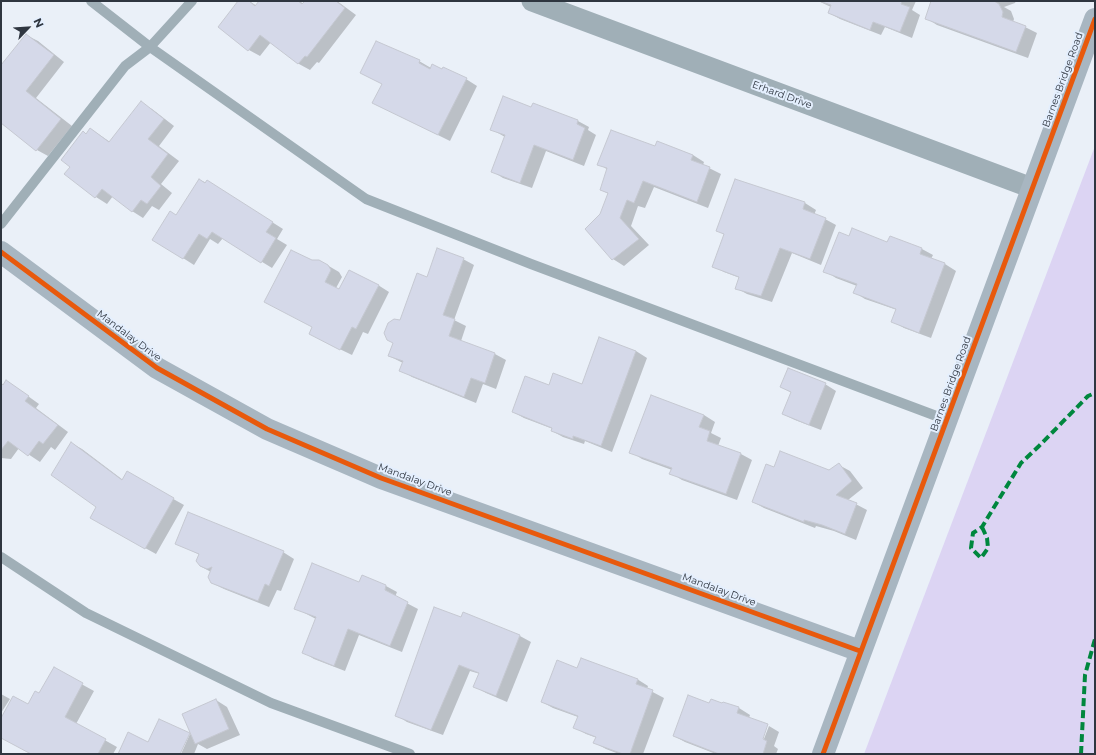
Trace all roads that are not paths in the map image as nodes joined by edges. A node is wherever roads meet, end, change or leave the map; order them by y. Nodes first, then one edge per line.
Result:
1 (91, 1) edge
2 (192, 1) edge
3 (532, 1) edge
4 (1095, 19) edge
5 (150, 47) junction
6 (1032, 188) junction
7 (1, 224) edge
8 (1, 252) edge
9 (947, 420) junction
10 (1, 557) edge
11 (860, 651) junction
12 (410, 754) edge
13 (823, 754) edge

1 - 5 lane
2 - 5 lane
3 - 6 street, Erhard Drive
4 - 6 street, Barnes Bridge Road
5 - 7 lane
5 - 9 lane
6 - 9 street, Barnes Bridge Road
8 - 11 street, Mandalay Drive
9 - 11 street, Barnes Bridge Road
10 - 12 lane
11 - 13 street, Barnes Bridge Road

